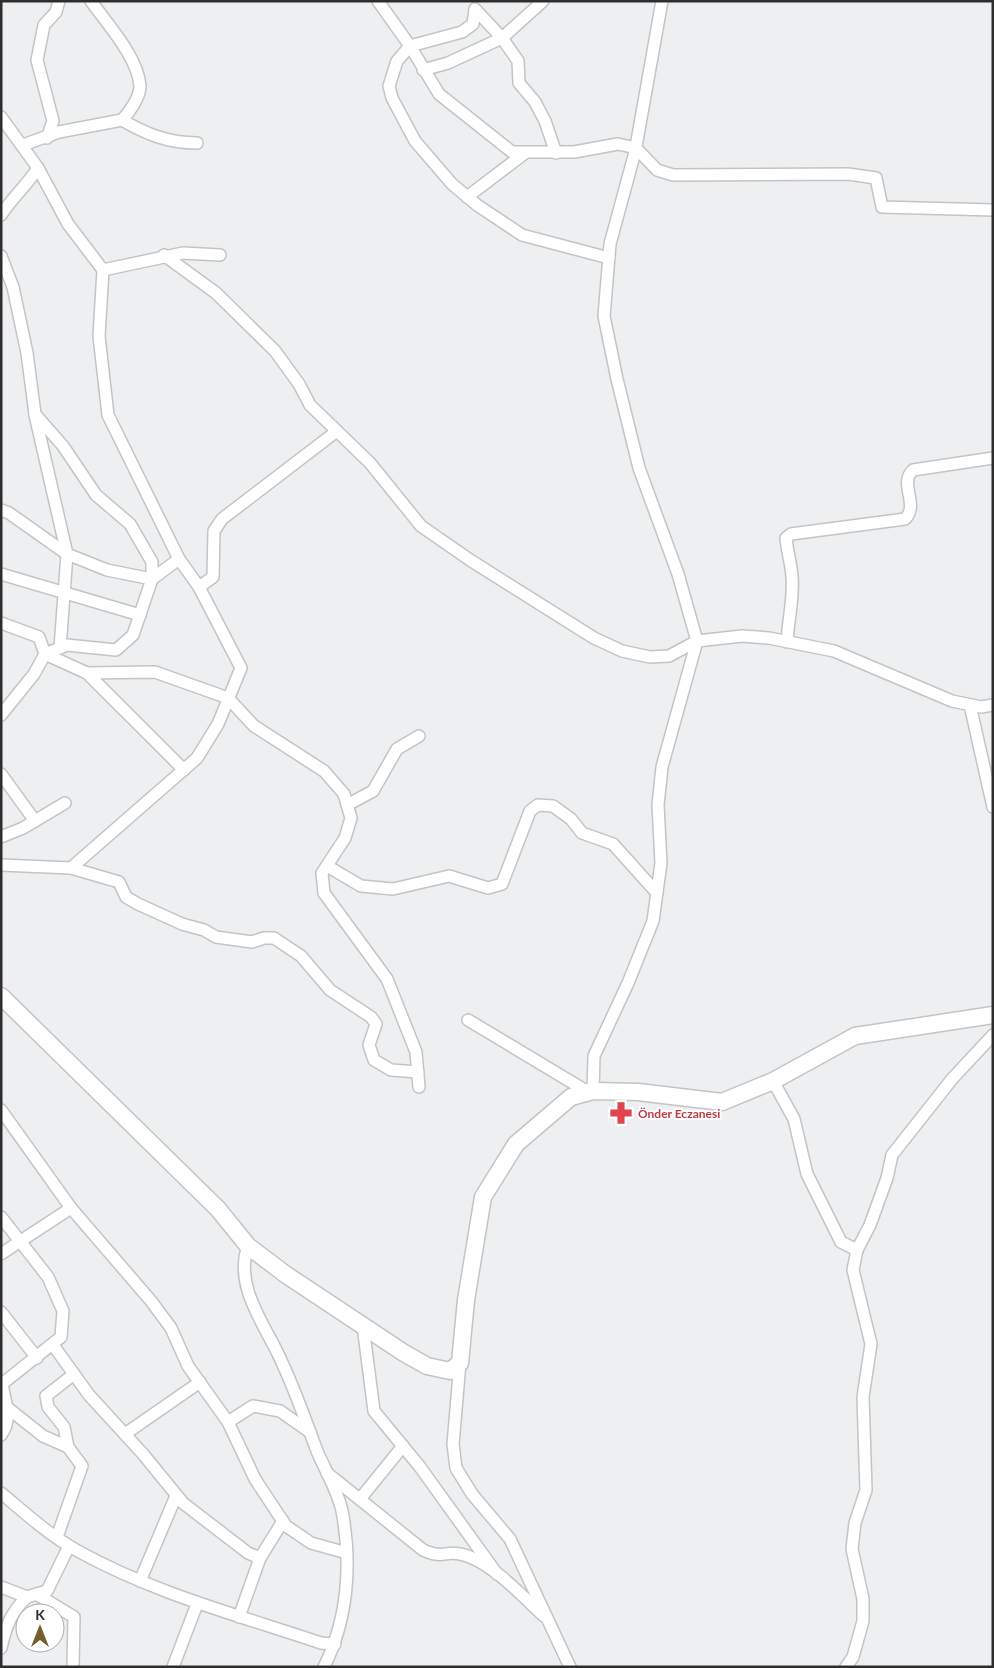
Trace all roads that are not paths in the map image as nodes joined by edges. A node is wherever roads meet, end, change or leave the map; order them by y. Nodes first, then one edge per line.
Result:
1 (59, 1) edge
2 (90, 1) edge
3 (378, 1) edge
4 (542, 1) edge
5 (662, 1) edge
6 (502, 38) junction
7 (410, 46) junction
8 (424, 70) junction
9 (1, 117) edge
10 (122, 120) junction
11 (47, 138) junction
12 (197, 143) dead end
13 (23, 145) junction
14 (636, 148) junction
15 (525, 153) junction
16 (556, 153) junction
17 (38, 168) junction
18 (467, 197) junction
19 (993, 210) edge
20 (1, 215) edge
21 (164, 255) junction
22 (220, 255) dead end
23 (1, 256) edge
24 (609, 258) junction
25 (103, 270) junction
26 (35, 414) junction
27 (337, 431) junction
28 (993, 458) edge
29 (1, 510) edge
30 (66, 554) junction
31 (178, 559) junction
32 (1, 574) edge
33 (152, 579) junction
34 (199, 586) junction
35 (64, 591) junction
36 (140, 615) junction
37 (1, 623) edge
38 (697, 642) junction
39 (787, 642) junction
40 (60, 648) junction
41 (45, 654) junction
42 (87, 673) junction
43 (228, 698) junction
44 (970, 705) junction
45 (993, 705) edge
46 (1, 715) edge
47 (419, 736) dead end
48 (184, 770) junction
49 (1, 774) edge
50 (65, 803) dead end
51 (347, 805) junction
52 (993, 807) edge
53 (35, 821) junction
54 (1, 837) edge
55 (1, 865) edge
56 (327, 866) junction
57 (71, 868) junction
58 (657, 893) junction
59 (1, 996) edge
60 (993, 1015) edge
61 (468, 1020) dead end
62 (993, 1035) edge
63 (418, 1072) junction
64 (773, 1081) junction
65 (419, 1087) dead end
66 (590, 1092) junction
67 (1, 1110) edge
68 (71, 1208) junction
69 (1, 1217) edge
70 (19, 1240) junction
71 (248, 1246) junction
72 (857, 1250) junction
73 (1, 1254) edge
74 (1, 1312) edge
75 (363, 1326) junction
76 (53, 1345) junction
77 (37, 1358) junction
78 (460, 1363) junction
79 (74, 1374) junction
80 (200, 1382) junction
81 (4, 1405) edge
82 (228, 1422) junction
83 (310, 1432) junction
84 (125, 1434) junction
85 (1, 1435) edge
86 (403, 1446) junction
87 (68, 1447) junction
88 (326, 1472) junction
89 (176, 1496) junction
90 (3, 1499) edge
91 (360, 1499) junction
92 (283, 1521) junction
93 (57, 1537) junction
94 (69, 1546) junction
95 (347, 1552) junction
96 (260, 1558) junction
97 (497, 1574) junction
98 (140, 1581) junction
99 (1, 1587) edge
100 (32, 1596) junction
101 (196, 1604) junction
102 (239, 1617) junction
103 (549, 1620) junction
104 (335, 1644) junction
105 (1, 1648) edge
106 (73, 1667) edge
107 (173, 1667) edge
108 (324, 1667) edge
109 (570, 1667) edge
110 (846, 1667) edge

1 - 11 street
2 - 10 street
3 - 7 street
4 - 6 street
5 - 14 street
6 - 7 street
6 - 8 street
6 - 16 street
7 - 8 street
7 - 18 street
8 - 15 street
9 - 13 street
10 - 11 street
10 - 12 street
11 - 13 street
13 - 17 street
14 - 16 street
14 - 19 street
14 - 24 street
15 - 16 street
15 - 18 street
17 - 20 street
17 - 25 street
18 - 24 street
21 - 22 street
21 - 25 street
21 - 27 street
23 - 26 street
24 - 38 street
25 - 31 street
26 - 30 street
26 - 33 street
27 - 34 street
27 - 38 street
28 - 39 street
29 - 30 street
30 - 33 street
30 - 35 street
31 - 33 street
31 - 34 street
32 - 35 street
33 - 36 street
34 - 43 street
35 - 36 street
35 - 40 street
36 - 40 street
37 - 41 street
38 - 39 street
38 - 58 street
39 - 44 street
40 - 41 street
41 - 42 street
41 - 46 street
42 - 43 street
42 - 48 street
43 - 48 street
43 - 51 street
44 - 45 street
44 - 52 street
47 - 51 street
48 - 57 street
49 - 53 street
50 - 53 street
51 - 56 street
53 - 54 street
55 - 57 street
56 - 58 street
56 - 63 street
57 - 63 street
58 - 66 street
59 - 71 street
60 - 64 street
61 - 66 street
62 - 72 street
63 - 65 street
64 - 66 street
64 - 72 street
66 - 78 street
67 - 68 street
68 - 70 street
68 - 80 street
69 - 70 street
70 - 73 street
70 - 76 street
71 - 75 street
71 - 83 street
72 - 110 street
74 - 77 street
75 - 78 street
75 - 86 street
76 - 77 street
76 - 79 street
77 - 81 street
78 - 103 street
79 - 84 street
79 - 87 street
80 - 82 street
80 - 84 street
81 - 85 street
81 - 87 street
82 - 83 street
82 - 92 street
83 - 88 street
84 - 89 street
86 - 91 street
86 - 97 street
87 - 93 street
88 - 91 street
88 - 95 street
89 - 96 street
89 - 98 street
90 - 93 street
91 - 97 street
92 - 95 street
92 - 96 street
93 - 94 street
94 - 98 street
94 - 100 street
95 - 104 street
96 - 102 street
97 - 103 street
98 - 101 street
99 - 100 street
100 - 105 street
100 - 106 street
101 - 102 street
101 - 107 street
102 - 104 street
103 - 109 street
104 - 108 street

